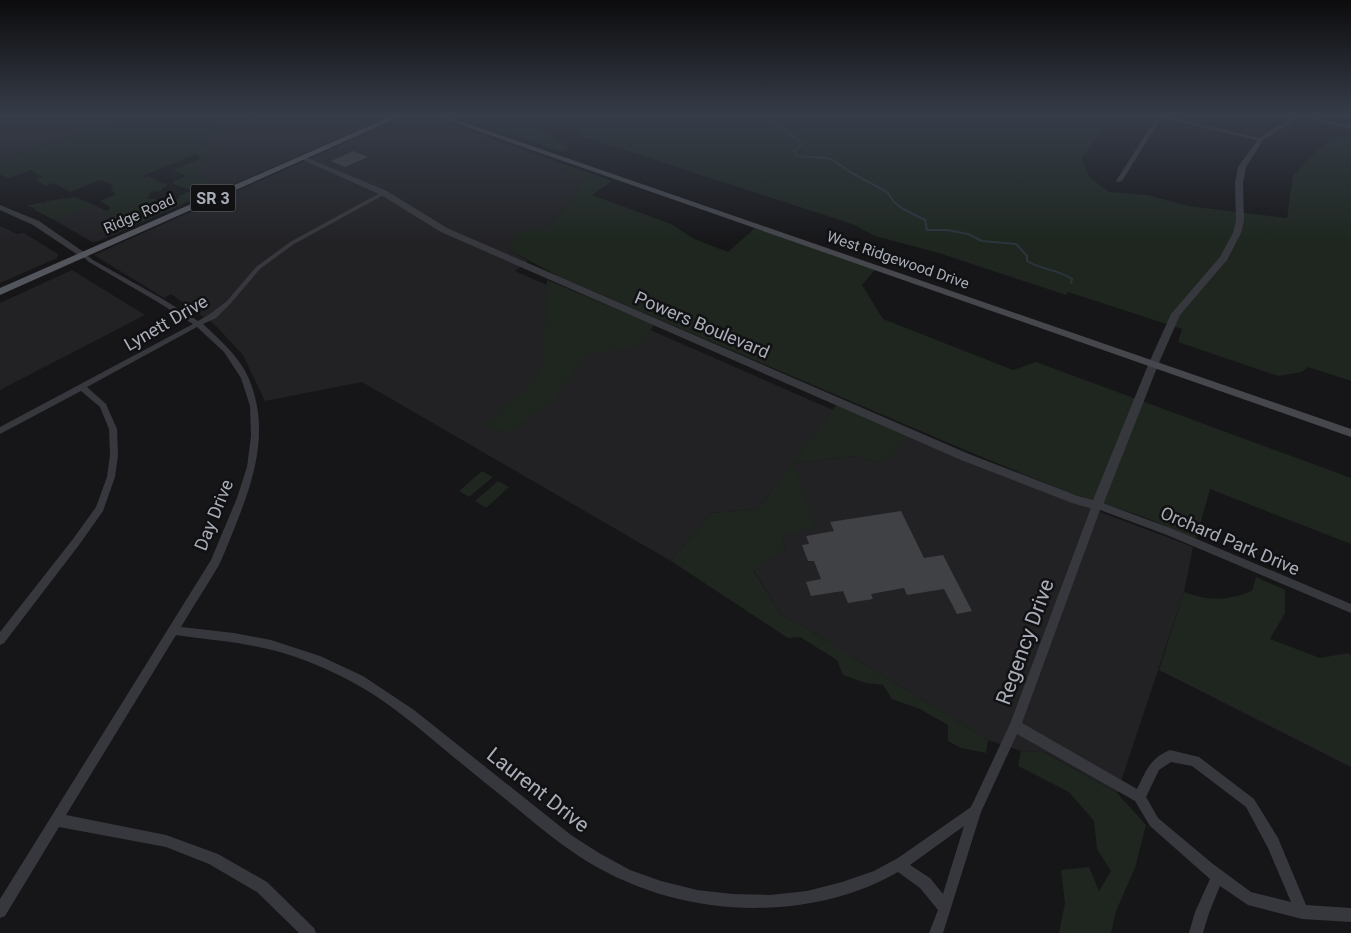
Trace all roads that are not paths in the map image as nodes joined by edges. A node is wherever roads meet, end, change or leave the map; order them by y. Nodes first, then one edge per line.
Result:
1 (302, 159) edge
2 (304, 159) edge
3 (561, 159) edge
4 (1132, 159) edge
5 (1247, 159) edge
6 (1119, 181) dead end
7 (384, 193) junction
8 (0, 207) edge
9 (84, 255) junction
10 (0, 292) edge
11 (198, 324) junction
12 (1153, 365) junction
13 (82, 386) junction
14 (0, 431) edge
15 (1351, 434) edge
16 (1096, 505) junction
17 (1351, 609) edge
18 (172, 630) junction
19 (0, 640) edge
20 (1015, 726) junction
21 (1139, 797) junction
22 (975, 811) junction
23 (57, 820) junction
24 (898, 865) junction
25 (1218, 876) junction
26 (945, 908) junction
27 (0, 911) edge
28 (1302, 912) junction
29 (1351, 915) edge
30 (309, 933) edge
31 (936, 933) edge
32 (1196, 933) edge

1 - 9 main road, Ridge Road / SR 3
2 - 7 street, Powers Boulevard
3 - 12 main road, West Ridgewood Drive
4 - 6 street
5 - 12 street, Regency Drive
7 - 11 street, Lynett Drive
7 - 16 street, Powers Boulevard
8 - 9 street, Day Drive
9 - 10 main road, Ridge Road / SR 3
9 - 11 street, Day Drive
11 - 13 street, Lynett Drive
11 - 18 street, Day Drive
12 - 15 main road, West Ridgewood Drive
12 - 16 street, Regency Drive
13 - 14 street, Lynett Drive
13 - 19 street
16 - 17 street, Orchard Park Drive
16 - 20 street, Regency Drive
18 - 23 street, Day Drive
18 - 24 street, Laurent Drive
20 - 21 street
20 - 22 street, Regency Drive
21 - 25 street
21 - 28 street
22 - 24 street, Laurent Drive
22 - 26 street, Regency Drive
23 - 27 street, Day Drive
23 - 30 street
24 - 26 street
25 - 28 street
25 - 32 street
26 - 31 street, Regency Drive
28 - 29 street

